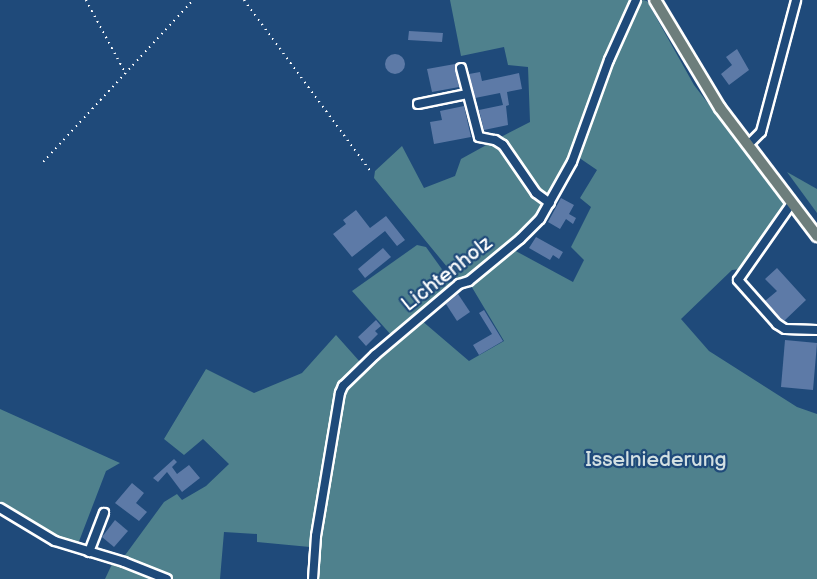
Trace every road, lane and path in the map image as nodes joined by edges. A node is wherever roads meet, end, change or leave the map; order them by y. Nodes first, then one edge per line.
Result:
1 (86, 0) edge
2 (193, 0) edge
3 (244, 0) edge
4 (636, 0) edge
5 (655, 0) edge
6 (796, 0) edge
7 (461, 68) dead end
8 (126, 73) junction
9 (467, 94) junction
10 (418, 104) dead end
11 (748, 145) junction
12 (43, 162) dead end
13 (370, 170) dead end
14 (550, 203) junction
15 (792, 203) junction
16 (817, 236) edge
17 (817, 330) edge
18 (0, 508) edge
19 (104, 513) dead end
20 (89, 552) junction
21 (167, 579) edge
22 (313, 579) edge

1 - 8 path
2 - 8 path
3 - 13 path
4 - 14 street, Lichtenholz
5 - 11 main road
6 - 11 street
7 - 9 street
8 - 12 path
9 - 10 street
9 - 14 street
11 - 15 main road
14 - 22 street, Lichtenholz
15 - 16 main road
15 - 17 street
18 - 20 street
19 - 20 street
20 - 21 street

